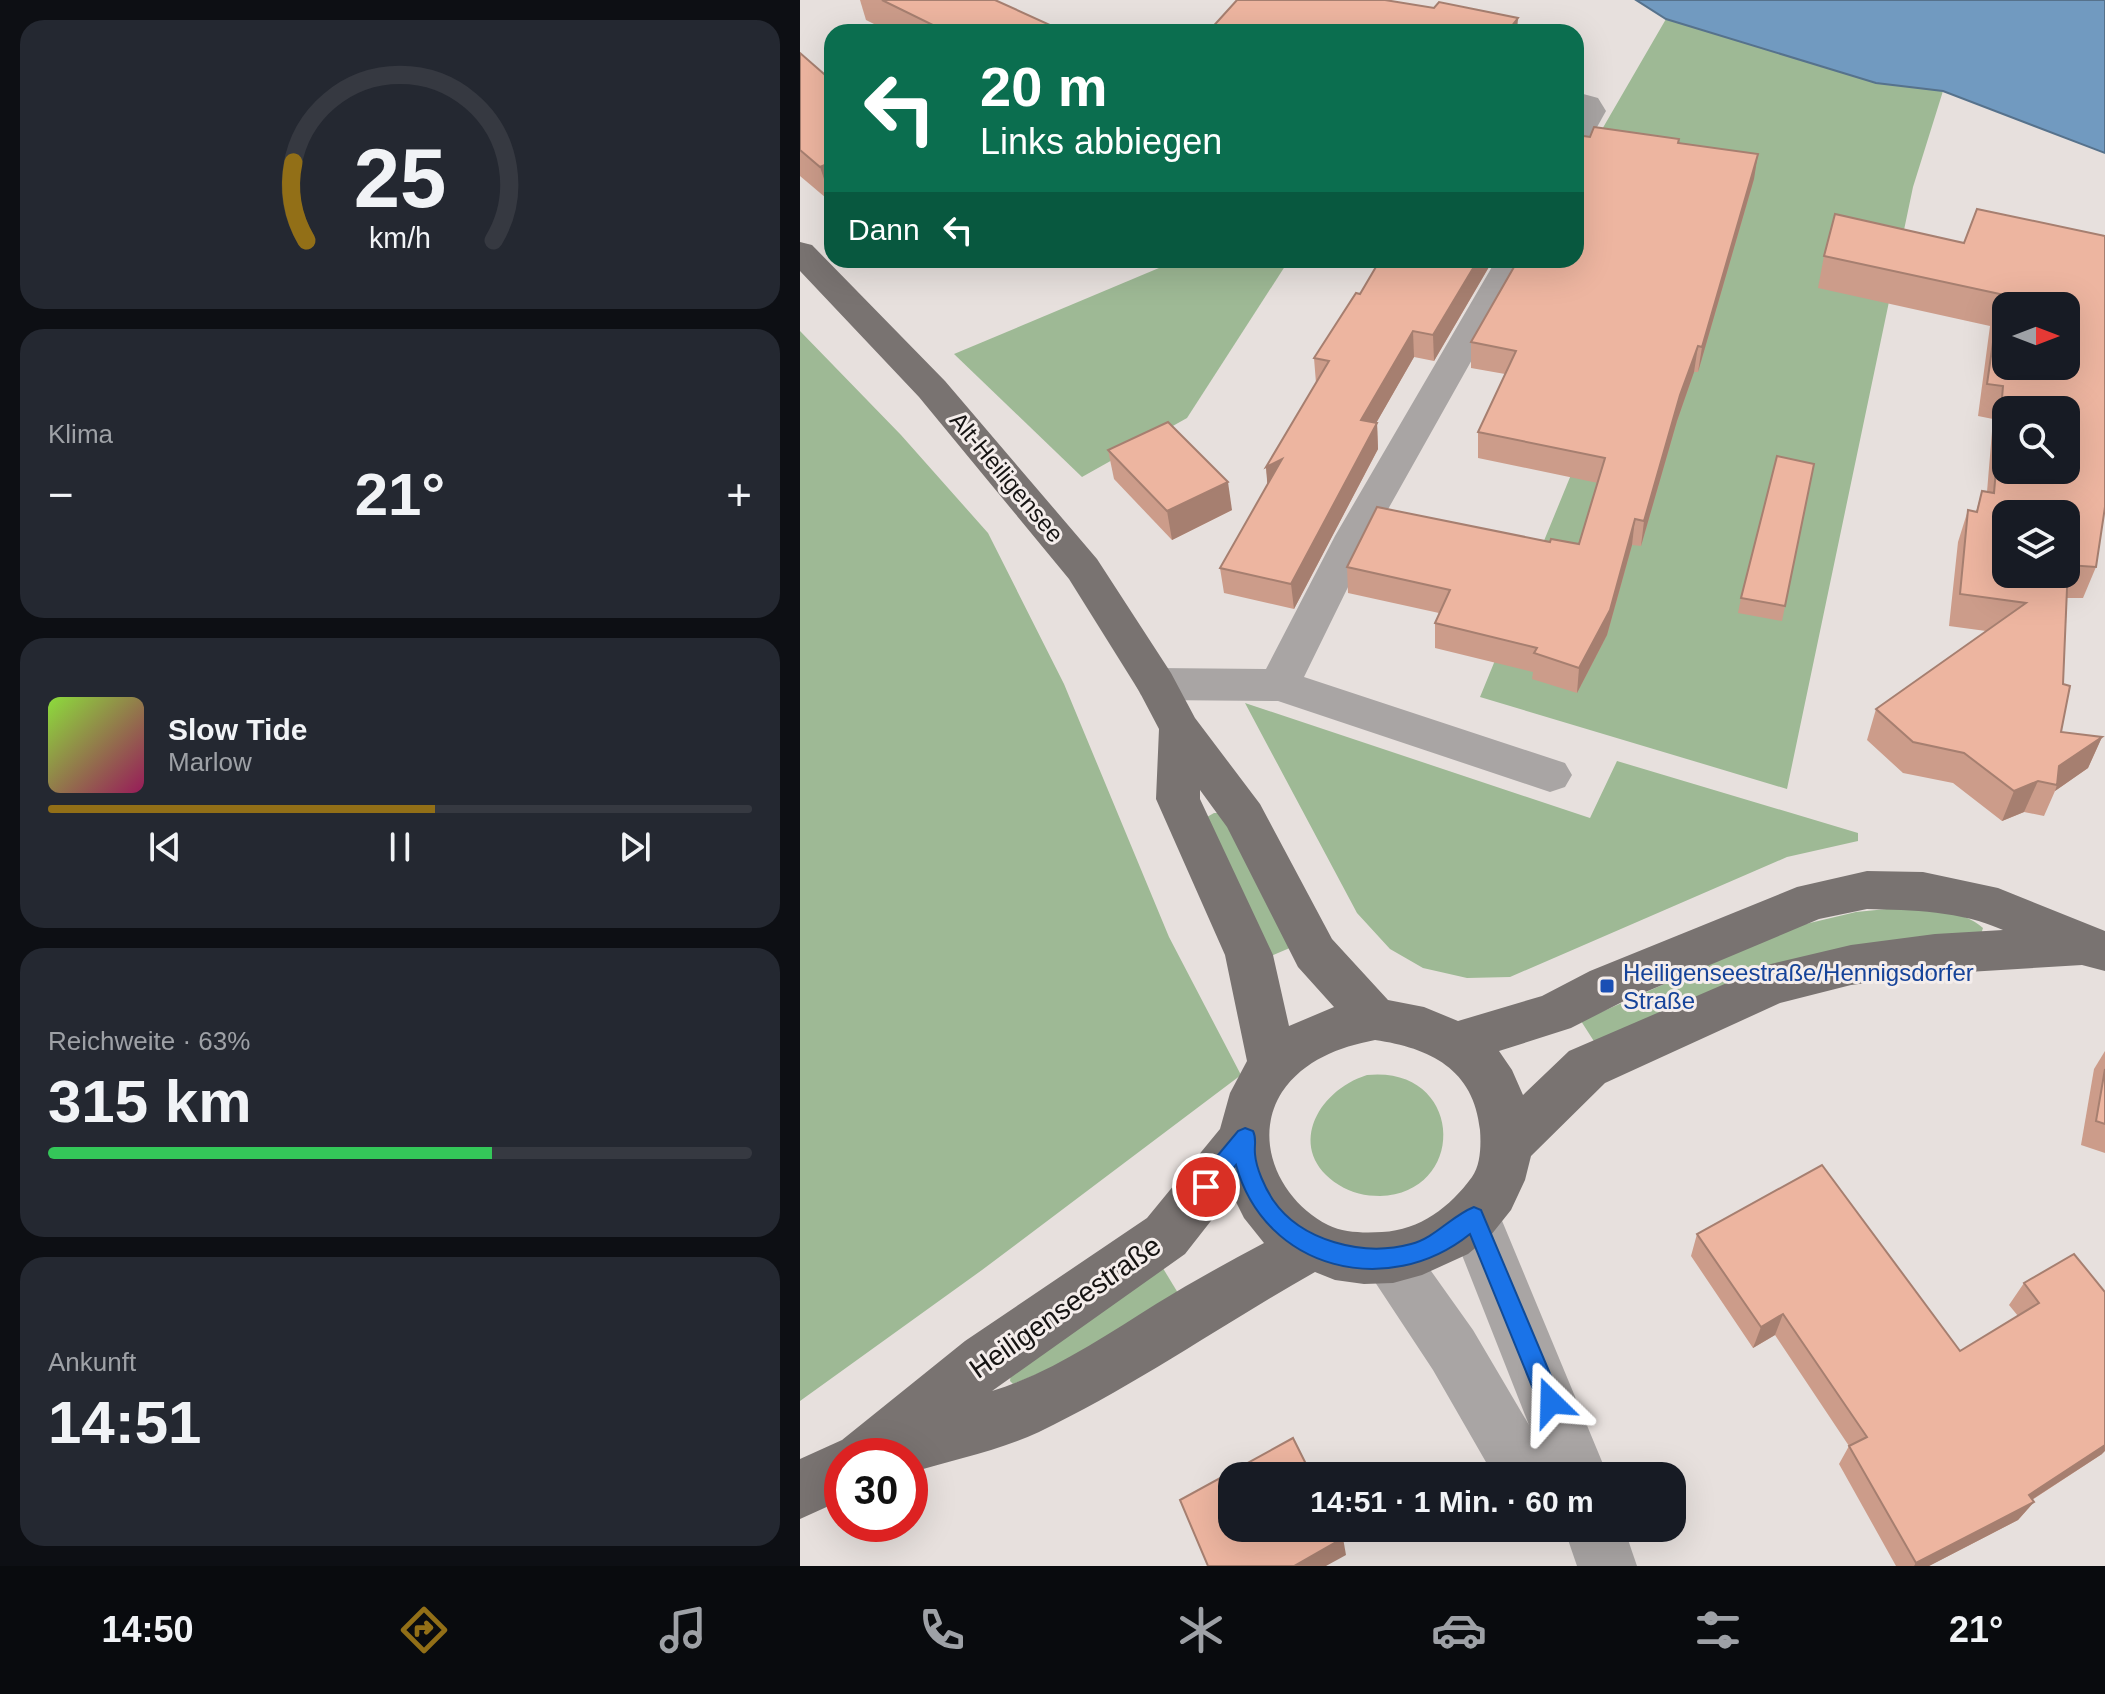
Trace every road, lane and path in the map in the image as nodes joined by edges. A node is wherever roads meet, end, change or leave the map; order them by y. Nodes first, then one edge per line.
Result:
1 (1584, 103) edge
2 (1584, 124) edge
3 (800, 252) edge
4 (1507, 268) edge
5 (1156, 684) junction
6 (1279, 685) junction
7 (1180, 729) junction
8 (1550, 775) dead end
9 (2095, 948) edge
10 (1375, 1019) junction
11 (1456, 1043) junction
12 (1273, 1067) junction
13 (1245, 1137) junction
14 (1506, 1146) junction
15 (1474, 1217) junction
16 (1312, 1245) junction
17 (1390, 1258) junction
18 (887, 1438) edge
19 (928, 1439) edge
20 (1519, 1462) edge
21 (1573, 1462) edge
22 (824, 1478) edge
23 (800, 1490) edge

1 - 2 street
3 - 5 main road, Alt-Heiligensee
4 - 6 street
5 - 6 street
5 - 7 main road, Alt-Heiligensee
6 - 8 street
7 - 10 main road, Alt-Heiligensee
7 - 12 main road
9 - 11 main road
9 - 14 main road
10 - 11 main road
10 - 12 main road
11 - 14 main road
12 - 13 main road
13 - 16 main road
13 - 18 main road, Heiligenseestraße
14 - 15 main road
15 - 17 main road
15 - 21 street
16 - 17 main road
16 - 19 main road, Heiligenseestraße
17 - 20 street
22 - 23 main road

